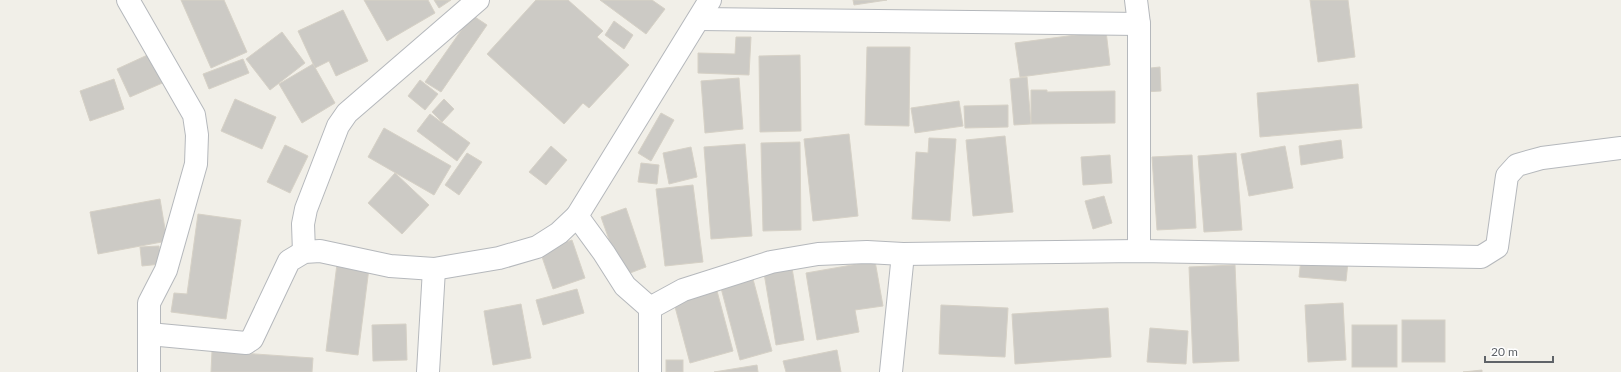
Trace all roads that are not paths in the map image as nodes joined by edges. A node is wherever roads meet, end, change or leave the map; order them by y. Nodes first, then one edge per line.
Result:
1 (128, 0) edge
2 (478, 0) edge
3 (710, 0) edge
4 (1136, 0) edge
5 (700, 19) junction
6 (1139, 24) junction
7 (1621, 148) edge
8 (577, 216) junction
9 (1139, 251) junction
10 (304, 252) junction
11 (903, 254) junction
12 (434, 269) junction
13 (650, 308) junction
14 (150, 334) junction
15 (149, 372) edge
16 (428, 372) edge
17 (650, 372) edge
18 (891, 372) edge

1 - 14 street
2 - 10 street
3 - 5 street
4 - 6 street
5 - 6 street
5 - 8 street
6 - 9 street
7 - 9 street
8 - 12 street
8 - 13 street
9 - 11 street
10 - 12 street
10 - 14 street
11 - 13 street
11 - 18 street
12 - 16 street
13 - 17 street
14 - 15 street

